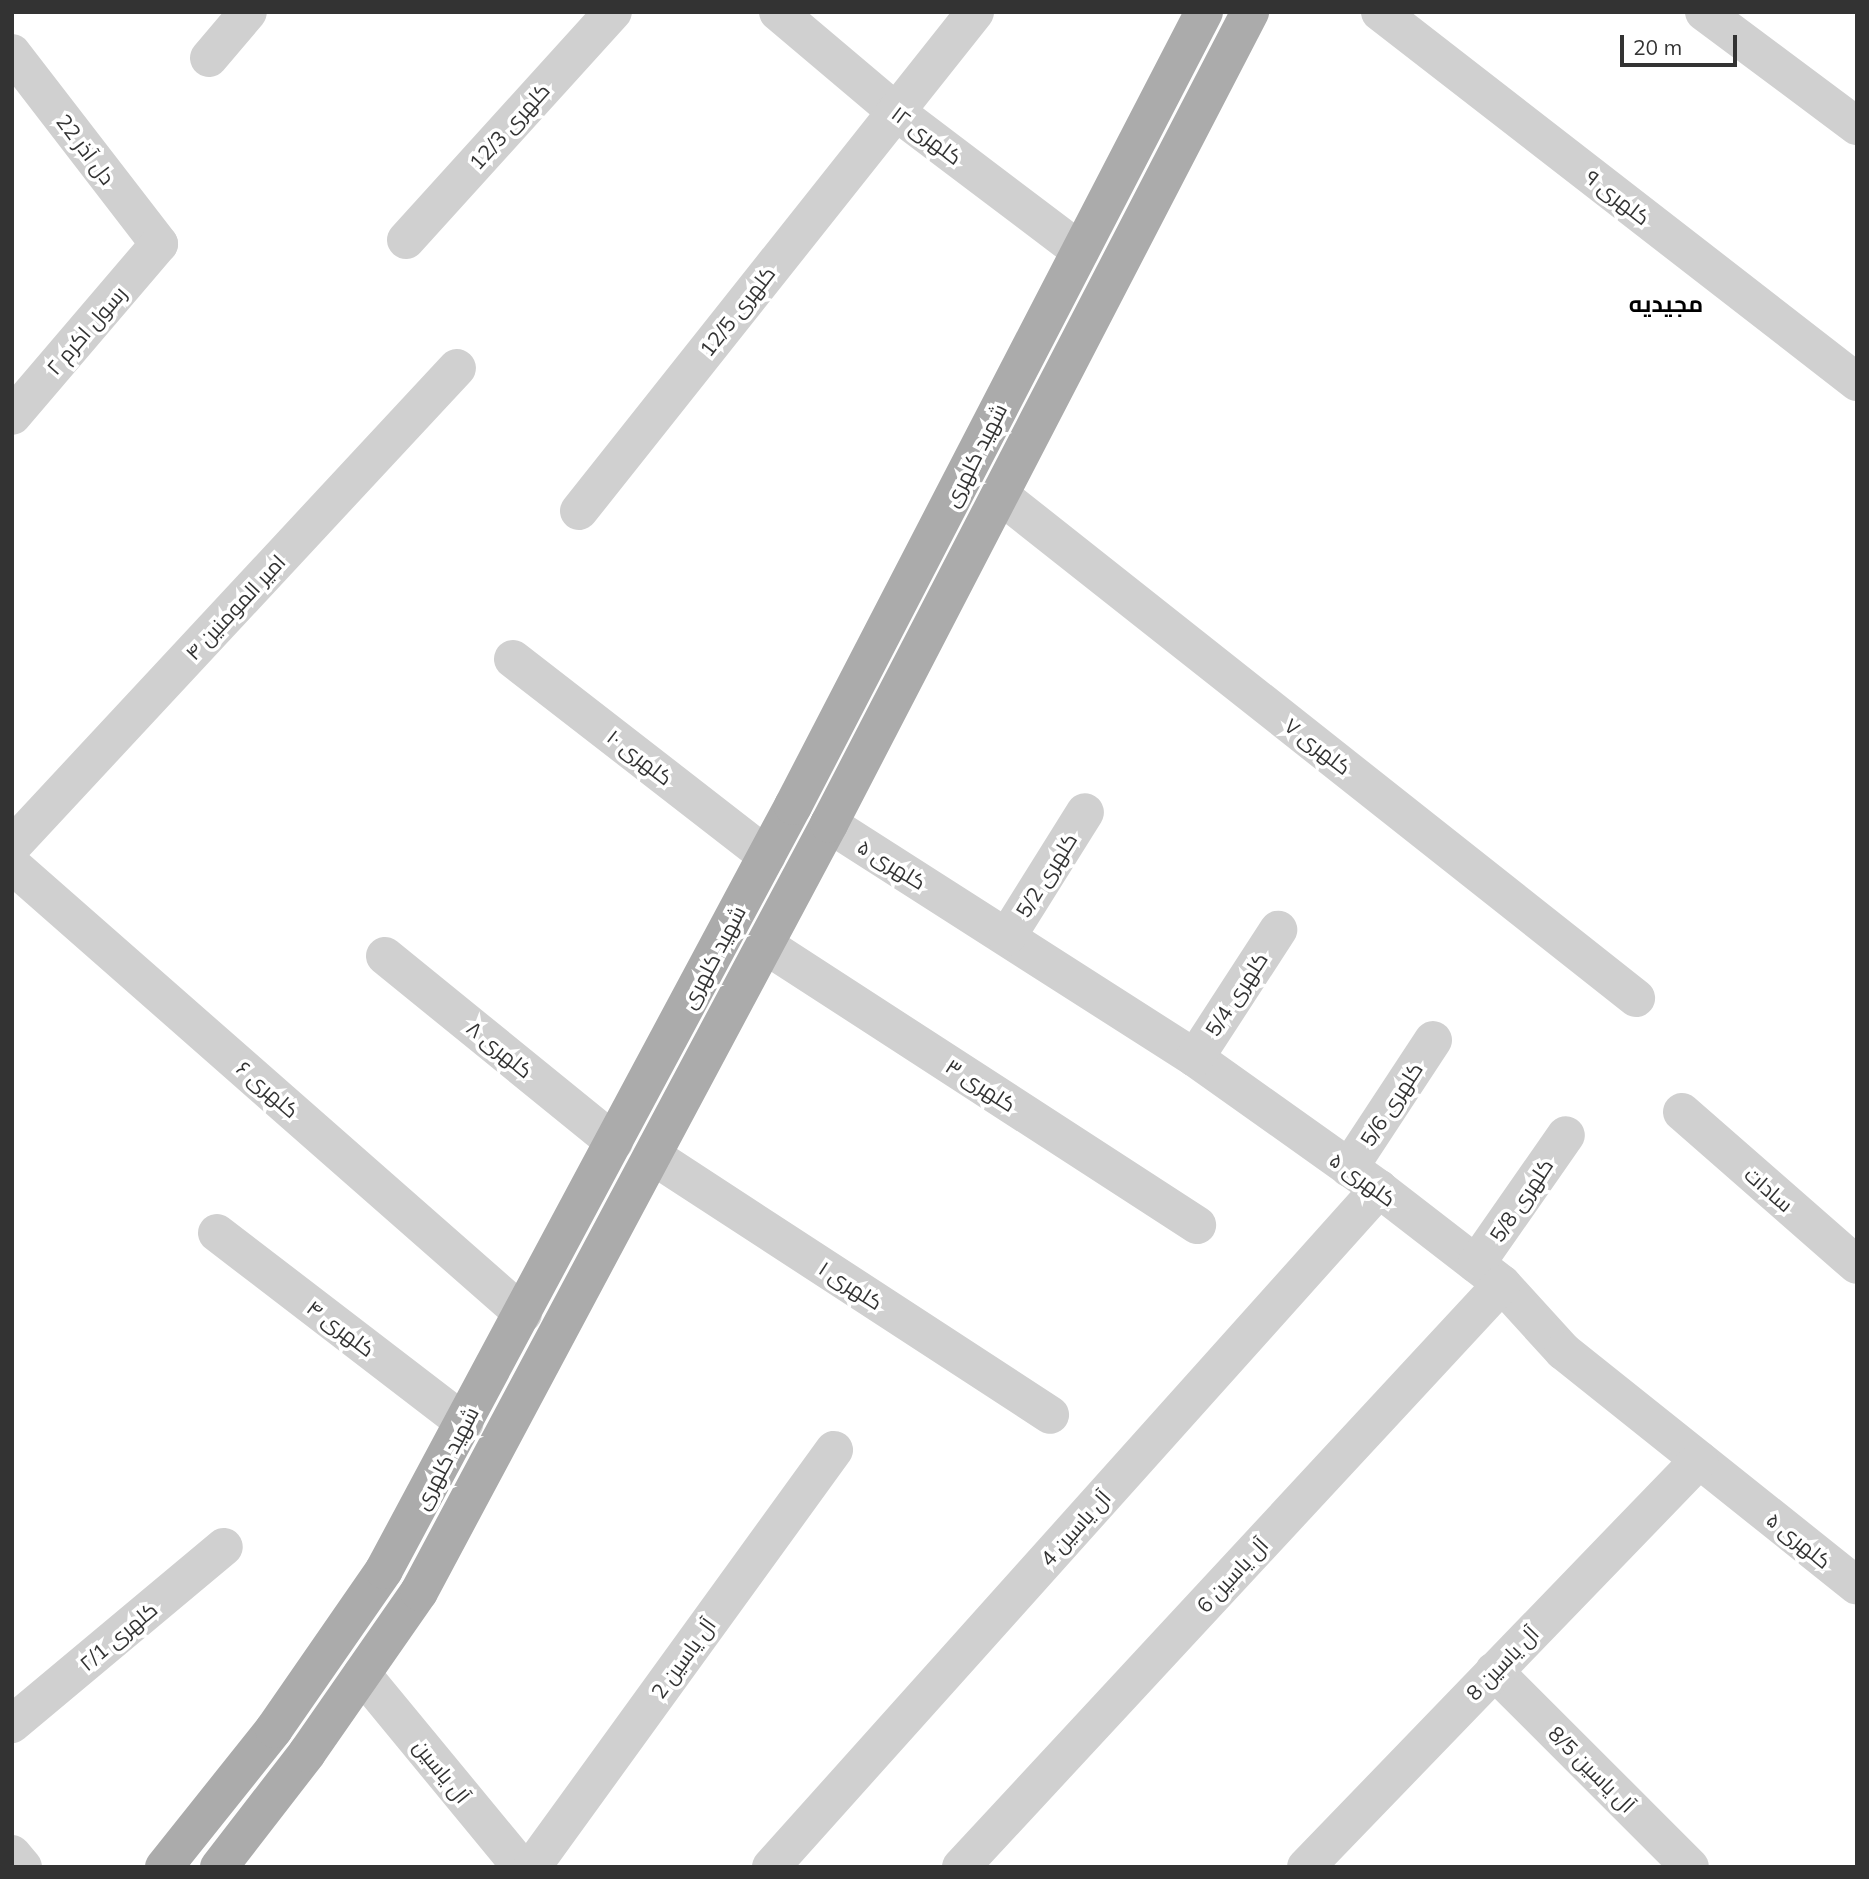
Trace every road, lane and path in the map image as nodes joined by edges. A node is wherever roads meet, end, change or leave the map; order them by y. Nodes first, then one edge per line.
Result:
1 (247, 12) edge
2 (613, 12) edge
3 (778, 12) edge
4 (975, 12) edge
5 (1204, 12) edge
6 (1250, 12) edge
7 (1380, 12) edge
8 (1704, 12) edge
9 (12, 53) edge
10 (209, 58) dead end
11 (895, 111) junction
12 (1857, 126) edge
13 (406, 240) dead end
14 (159, 244) joint
15 (1080, 251) junction
16 (457, 368) dead end
17 (1857, 382) edge
18 (12, 416) edge
19 (1000, 495) junction
20 (579, 511) dead end
21 (513, 659) dead end
22 (1085, 812) dead end
23 (829, 824) junction
24 (12, 846) edge
25 (767, 856) junction
26 (12, 865) edge
27 (1278, 930) dead end
28 (1007, 937) junction
29 (765, 944) junction
30 (385, 956) dead end
31 (1636, 998) dead end
32 (1433, 1040) dead end
33 (1195, 1058) junction
34 (1682, 1112) dead end
35 (1566, 1135) dead end
36 (614, 1142) junction
37 (653, 1156) junction
38 (1364, 1178) junction
39 (1197, 1224) dead end
40 (217, 1233) dead end
41 (1857, 1265) edge
42 (1489, 1274) junction
43 (523, 1314) junction
44 (1050, 1415) dead end
45 (465, 1423) junction
46 (834, 1450) dead end
47 (1699, 1460) junction
48 (224, 1547) dead end
49 (1857, 1586) edge
50 (329, 1651) junction
51 (1494, 1671) junction
52 (362, 1674) junction
53 (12, 1724) edge
54 (12, 1854) edge
55 (23, 1867) edge
56 (164, 1867) edge
57 (219, 1867) edge
58 (521, 1867) edge
59 (532, 1867) edge
60 (771, 1867) edge
61 (961, 1867) edge
62 (1306, 1867) edge
63 (1690, 1867) edge

1 - 10 street
2 - 13 street, کلهری 12/3
3 - 11 street, کلهری ۱۲
4 - 11 street, کلهری 12/5
5 - 15 main road, شهید کلهری
6 - 19 main road, شهید کلهری
7 - 17 street, کلهری ۹
8 - 12 street
9 - 14 street, دل آذر 22
11 - 15 street, کلهری ۱۲
11 - 20 street, کلهری 12/5
14 - 18 street, رسول اکرم ۲
15 - 25 main road, شهید کلهری
16 - 24 street, امیر المومنین ۴
19 - 23 main road, شهید کلهری
19 - 31 street, کلهری ۷
21 - 25 street, کلهری ۱۰
22 - 28 street, کلهری 5/2
23 - 28 street, کلهری ۵
23 - 29 main road, شهید کلهری
25 - 36 main road, شهید کلهری
26 - 43 street, کلهری ۶
27 - 33 street, کلهری 5/4
28 - 33 street, کلهری ۵
29 - 37 main road, شهید کلهری
29 - 39 street, کلهری ۳
30 - 36 street, کلهری ۸
32 - 38 street, کلهری 5/6
33 - 38 street, کلهری ۵
34 - 41 street, سادات
35 - 42 street, کلهری 5/8
36 - 43 main road, شهید کلهری
37 - 44 street, کلهری ۱
37 - 52 main road, شهید کلهری
38 - 42 street, کلهری ۵
38 - 60 street, آل یاسین 4
40 - 45 street, کلهری ۴
42 - 47 street, کلهری ۵
42 - 61 street, آل یاسین 6
43 - 45 main road, شهید کلهری
45 - 50 main road, شهید کلهری
46 - 59 street, آل یاسین 2
47 - 49 street, کلهری ۵
47 - 51 street, آل یاسین 8
48 - 53 street, کلهری ۲/1
50 - 52 main road
50 - 56 main road, شهید کلهری
51 - 62 street, آل یاسین 8
51 - 63 street, آل یاسین 8/5
52 - 57 main road, شهید کلهری
52 - 58 street, آل یاسین
54 - 55 street

